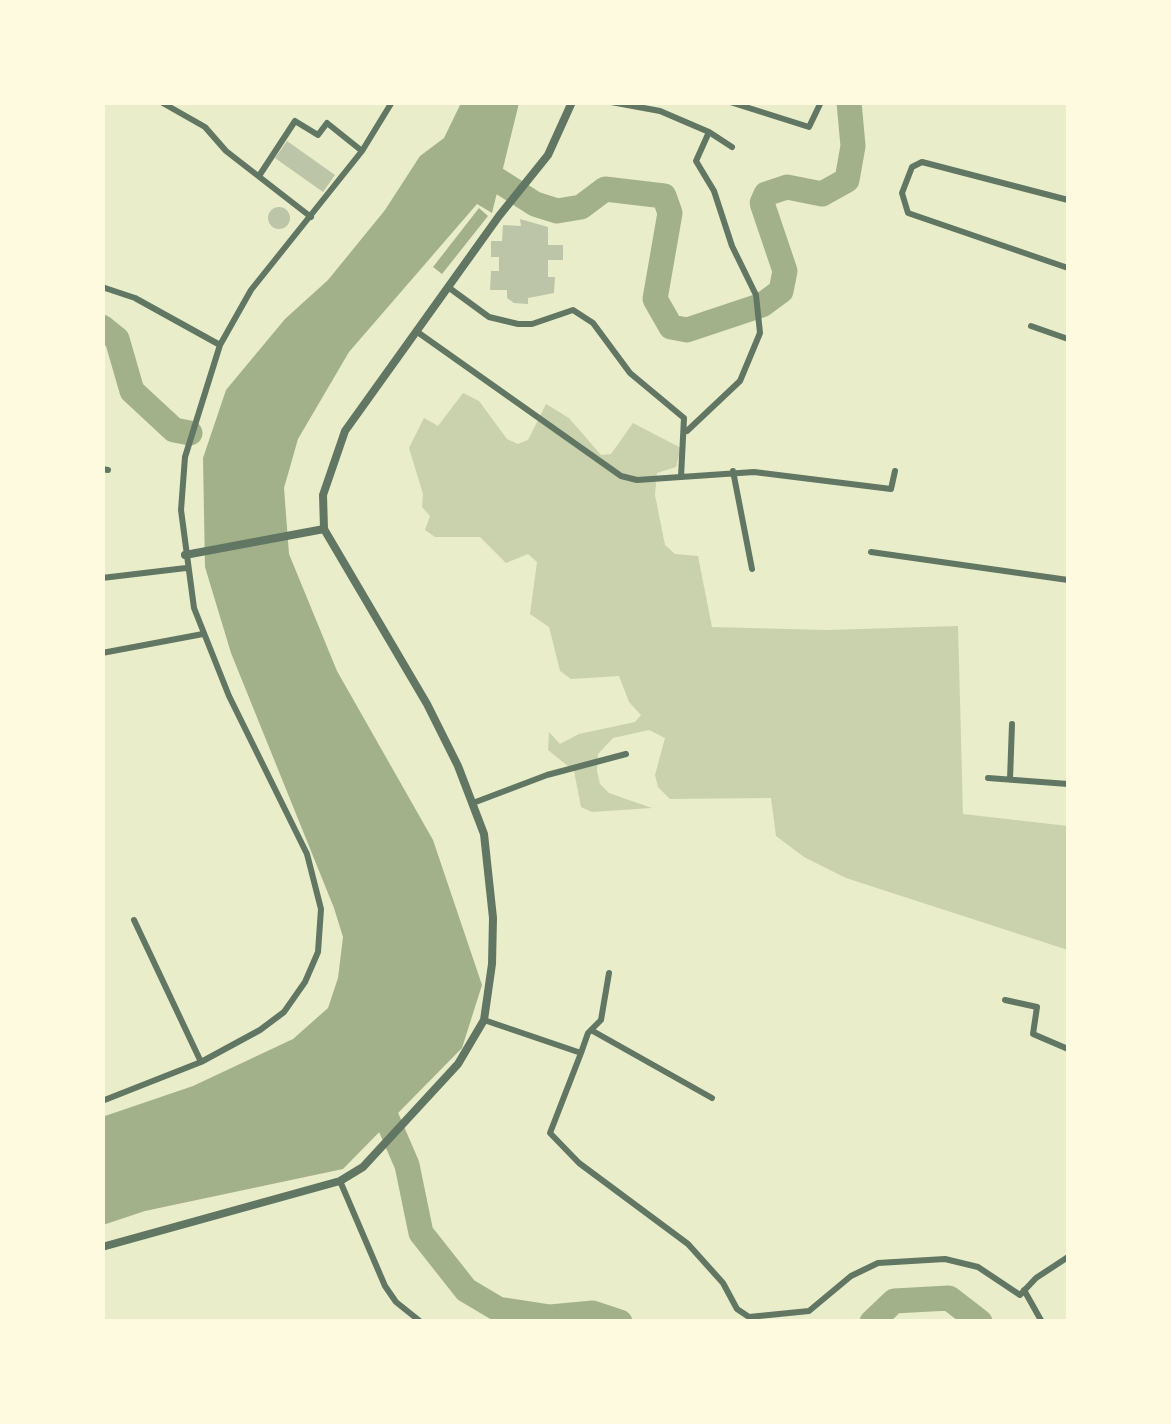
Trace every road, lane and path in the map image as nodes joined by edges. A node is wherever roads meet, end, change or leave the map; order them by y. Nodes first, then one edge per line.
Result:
1 (161, 102) edge
2 (392, 102) edge
3 (572, 102) edge
4 (611, 102) edge
5 (730, 102) edge
6 (821, 102) edge
7 (710, 132) junction
8 (732, 147) dead end
9 (362, 151) junction
10 (259, 176) junction
11 (1068, 200) edge
12 (311, 218) junction
13 (1068, 268) edge
14 (448, 286) junction
15 (102, 287) edge
16 (1030, 326) dead end
17 (416, 331) junction
18 (1068, 339) edge
19 (220, 345) junction
20 (687, 432) junction
21 (895, 471) dead end
22 (733, 472) junction
23 (681, 477) junction
24 (324, 529) junction
25 (871, 552) dead end
26 (185, 555) junction
27 (186, 568) junction
28 (752, 569) dead end
29 (102, 578) edge
30 (1068, 580) edge
31 (203, 634) junction
32 (102, 653) edge
33 (1012, 724) dead end
34 (626, 754) dead end
35 (988, 778) dead end
36 (1010, 779) junction
37 (1068, 782) edge
38 (473, 803) junction
39 (134, 920) dead end
40 (609, 973) dead end
41 (1004, 1000) dead end
42 (484, 1020) junction
43 (591, 1030) junction
44 (1068, 1048) edge
45 (582, 1052) junction
46 (201, 1062) junction
47 (712, 1098) dead end
48 (102, 1101) edge
49 (340, 1182) junction
50 (102, 1246) edge
51 (1068, 1257) edge
52 (1023, 1289) junction
53 (421, 1322) edge
54 (1042, 1322) edge

1 - 10 street
2 - 9 street
3 - 14 street
4 - 7 street
5 - 6 street
7 - 8 street
7 - 20 street
9 - 10 street
9 - 12 street
10 - 12 street
11 - 13 street
12 - 19 street
14 - 17 street
14 - 20 street
15 - 19 street
16 - 18 street
17 - 23 street
17 - 24 street
19 - 26 street
20 - 23 street
21 - 22 street
22 - 23 street
22 - 28 street
24 - 26 street
24 - 38 street
25 - 30 street
26 - 27 street
27 - 29 street
27 - 31 street
31 - 32 street
31 - 46 street
33 - 36 street
34 - 38 street
35 - 36 street
36 - 37 street
38 - 42 street
39 - 46 street
40 - 43 street
41 - 44 street
42 - 45 street
42 - 49 street
43 - 45 street
43 - 47 street
45 - 52 street
46 - 48 street
49 - 50 street
49 - 53 street
51 - 52 street
52 - 54 street

